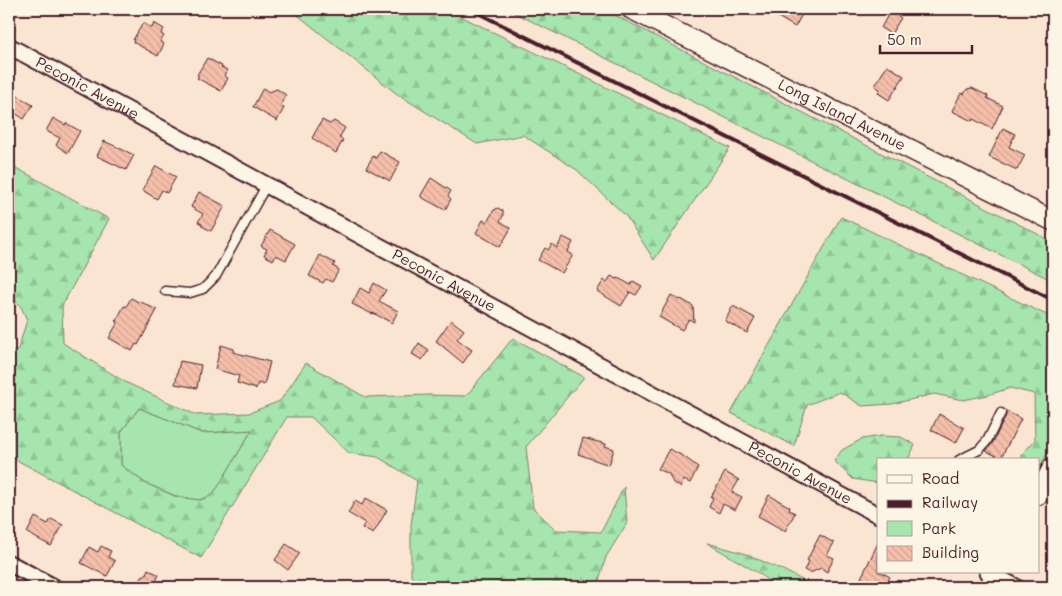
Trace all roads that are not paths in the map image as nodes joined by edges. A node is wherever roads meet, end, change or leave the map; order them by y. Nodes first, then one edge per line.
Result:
1 (631, 9) edge
2 (9, 46) edge
3 (267, 184) junction
4 (1053, 221) edge
5 (165, 291) dead end
6 (1001, 413) dead end
7 (963, 458) edge
8 (1053, 467) edge
9 (1040, 491) edge
10 (877, 513) edge
11 (9, 563) edge
12 (992, 577) edge
13 (54, 587) edge
14 (1016, 587) edge

1 - 4 street, Long Island Avenue
2 - 3 street, Peconic Avenue
3 - 5 lane
3 - 10 street, Peconic Avenue
6 - 7 lane
8 - 9 street
11 - 13 street
12 - 14 street

